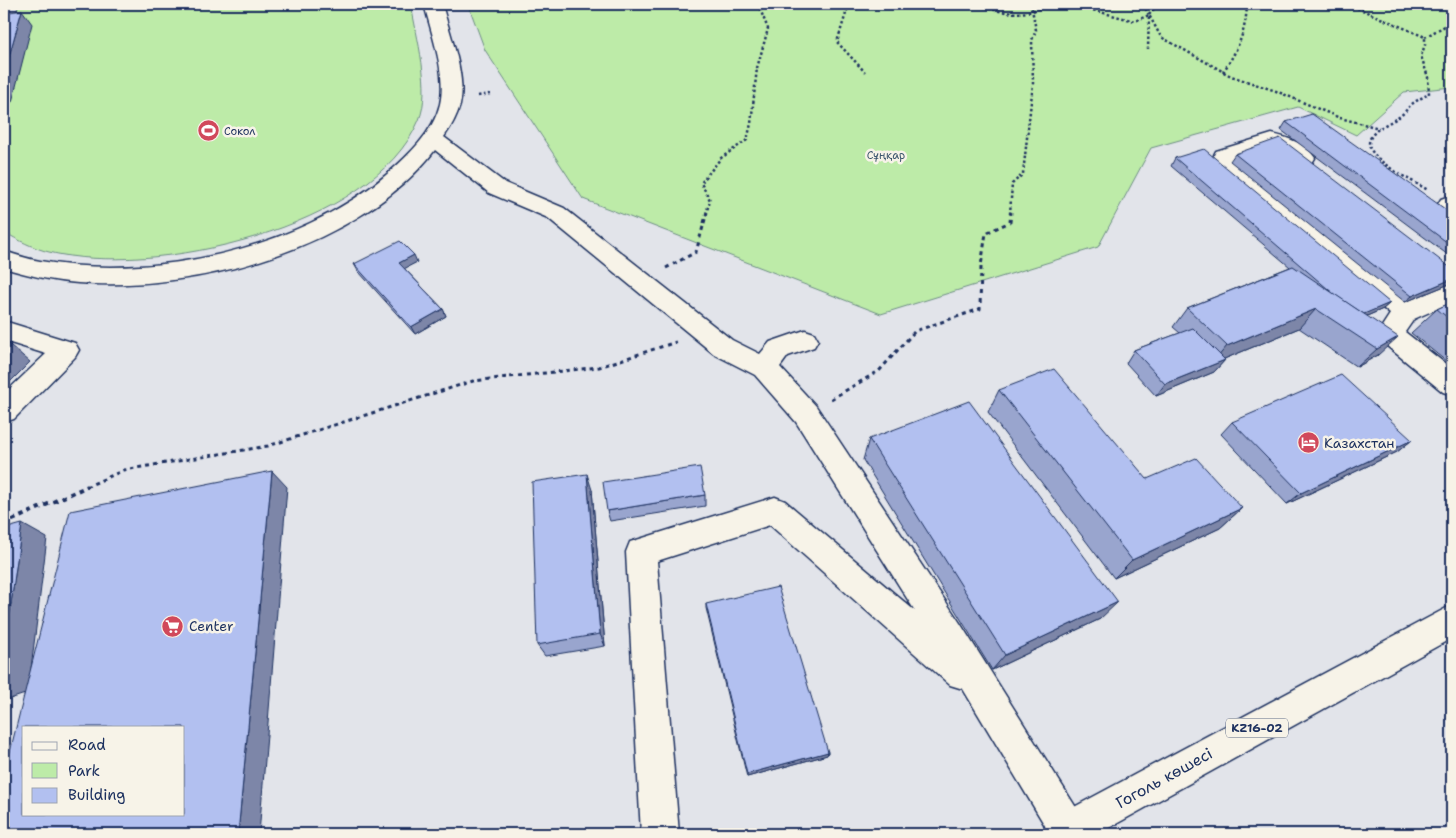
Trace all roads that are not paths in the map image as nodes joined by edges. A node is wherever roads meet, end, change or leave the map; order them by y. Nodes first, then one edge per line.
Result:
1 (433, 4) edge
2 (434, 139) junction
3 (1318, 168) edge
4 (4, 260) edge
5 (1452, 292) edge
6 (1405, 312) junction
7 (4, 332) edge
8 (805, 340) dead end
9 (764, 368) junction
10 (1452, 384) edge
11 (4, 411) edge
12 (1452, 621) edge
13 (983, 691) junction
14 (1065, 832) edge
15 (660, 834) edge

1 - 2 main road
2 - 4 main road
2 - 9 main road
3 - 6 main road
5 - 6 main road
6 - 10 main road
7 - 11 main road
8 - 9 main road
9 - 13 main road
12 - 14 main road, Гоголь көшесі / KZ16-02
13 - 14 main road
13 - 15 main road

